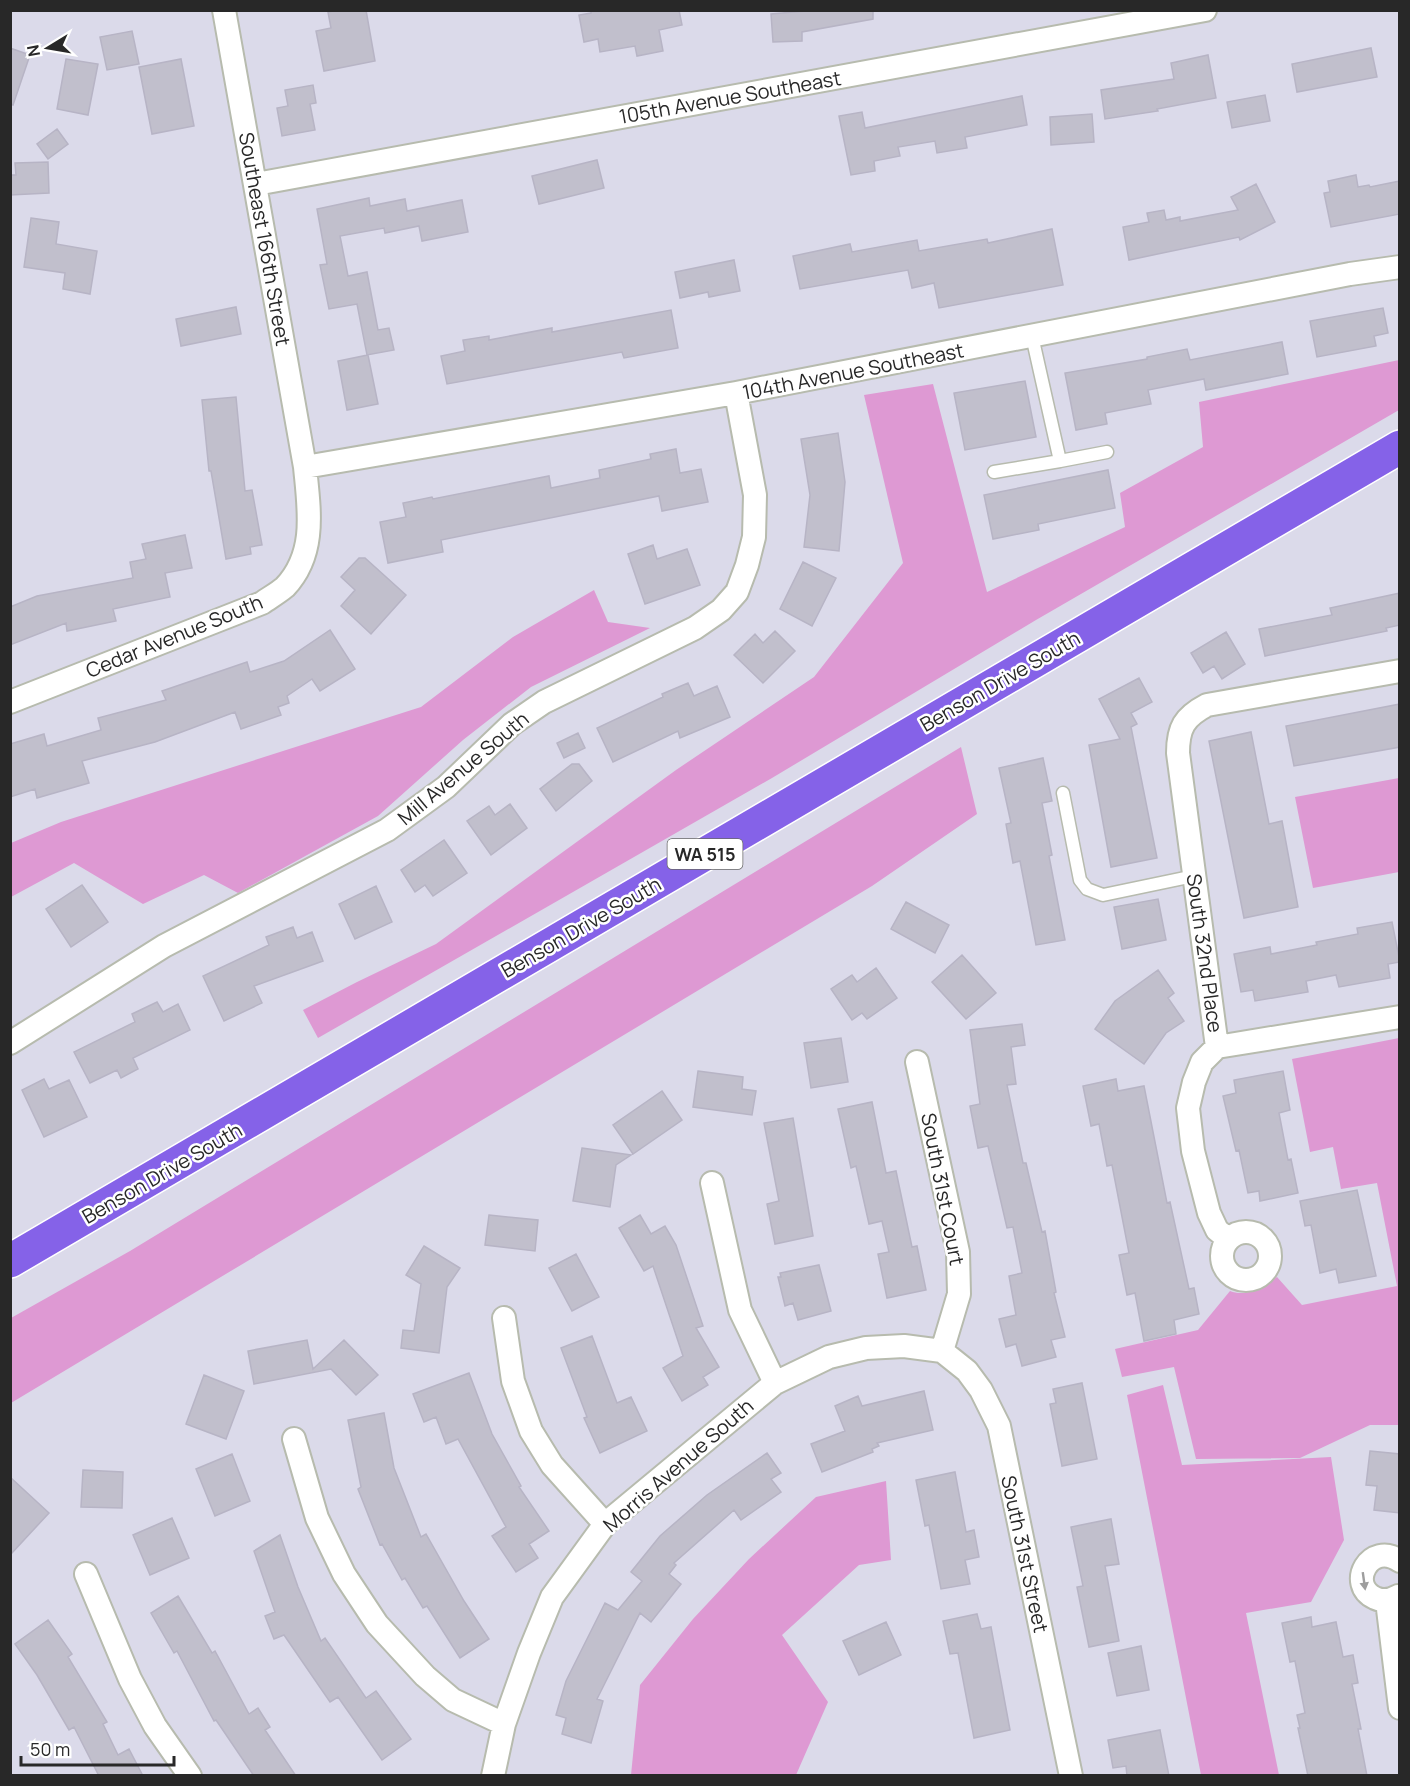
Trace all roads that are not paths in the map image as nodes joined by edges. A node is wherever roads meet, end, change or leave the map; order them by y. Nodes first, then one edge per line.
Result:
1 (224, 10) edge
2 (1205, 10) edge
3 (256, 184) junction
4 (1400, 267) edge
5 (1032, 336) junction
6 (736, 393) junction
7 (1400, 447) edge
8 (1107, 452) dead end
9 (1060, 461) junction
10 (305, 467) junction
11 (993, 472) dead end
12 (1400, 671) edge
13 (10, 702) edge
14 (1063, 793) dead end
15 (1194, 876) junction
16 (1400, 1017) edge
17 (10, 1043) edge
18 (1217, 1047) junction
19 (917, 1062) dead end
20 (712, 1183) dead end
21 (1228, 1239) dead end
22 (10, 1261) edge
23 (504, 1318) dead end
24 (942, 1351) junction
25 (775, 1383) junction
26 (294, 1439) dead end
27 (605, 1524) junction
28 (1400, 1561) edge
29 (86, 1574) dead end
30 (1393, 1598) edge
31 (1400, 1708) edge
32 (504, 1724) junction
33 (190, 1776) edge
34 (493, 1776) edge
35 (1071, 1776) edge

1 - 3 street, Southeast 166th Street
2 - 3 street, 105th Avenue Southeast
3 - 10 street, Southeast 166th Street
4 - 5 street, 104th Avenue Southeast
5 - 6 street, 104th Avenue Southeast
5 - 9 lane
6 - 10 street, 104th Avenue Southeast
6 - 17 street, Mill Avenue South
7 - 22 main road, Benson Drive South / WA 515
8 - 9 lane
9 - 11 lane
10 - 13 street, Cedar Avenue South
12 - 15 street, South 32nd Place
14 - 15 lane
15 - 18 street, South 32nd Place
16 - 18 street
18 - 21 street, South 32nd Place
19 - 24 street, South 31st Court
20 - 25 street
23 - 27 street
24 - 25 street, Morris Avenue South
24 - 35 street, South 31st Street
25 - 27 street, Morris Avenue South
26 - 32 street
27 - 32 street, Morris Avenue South
28 -> 30 street
29 - 33 street
30 - 31 street
32 - 34 street, Morris Avenue South

